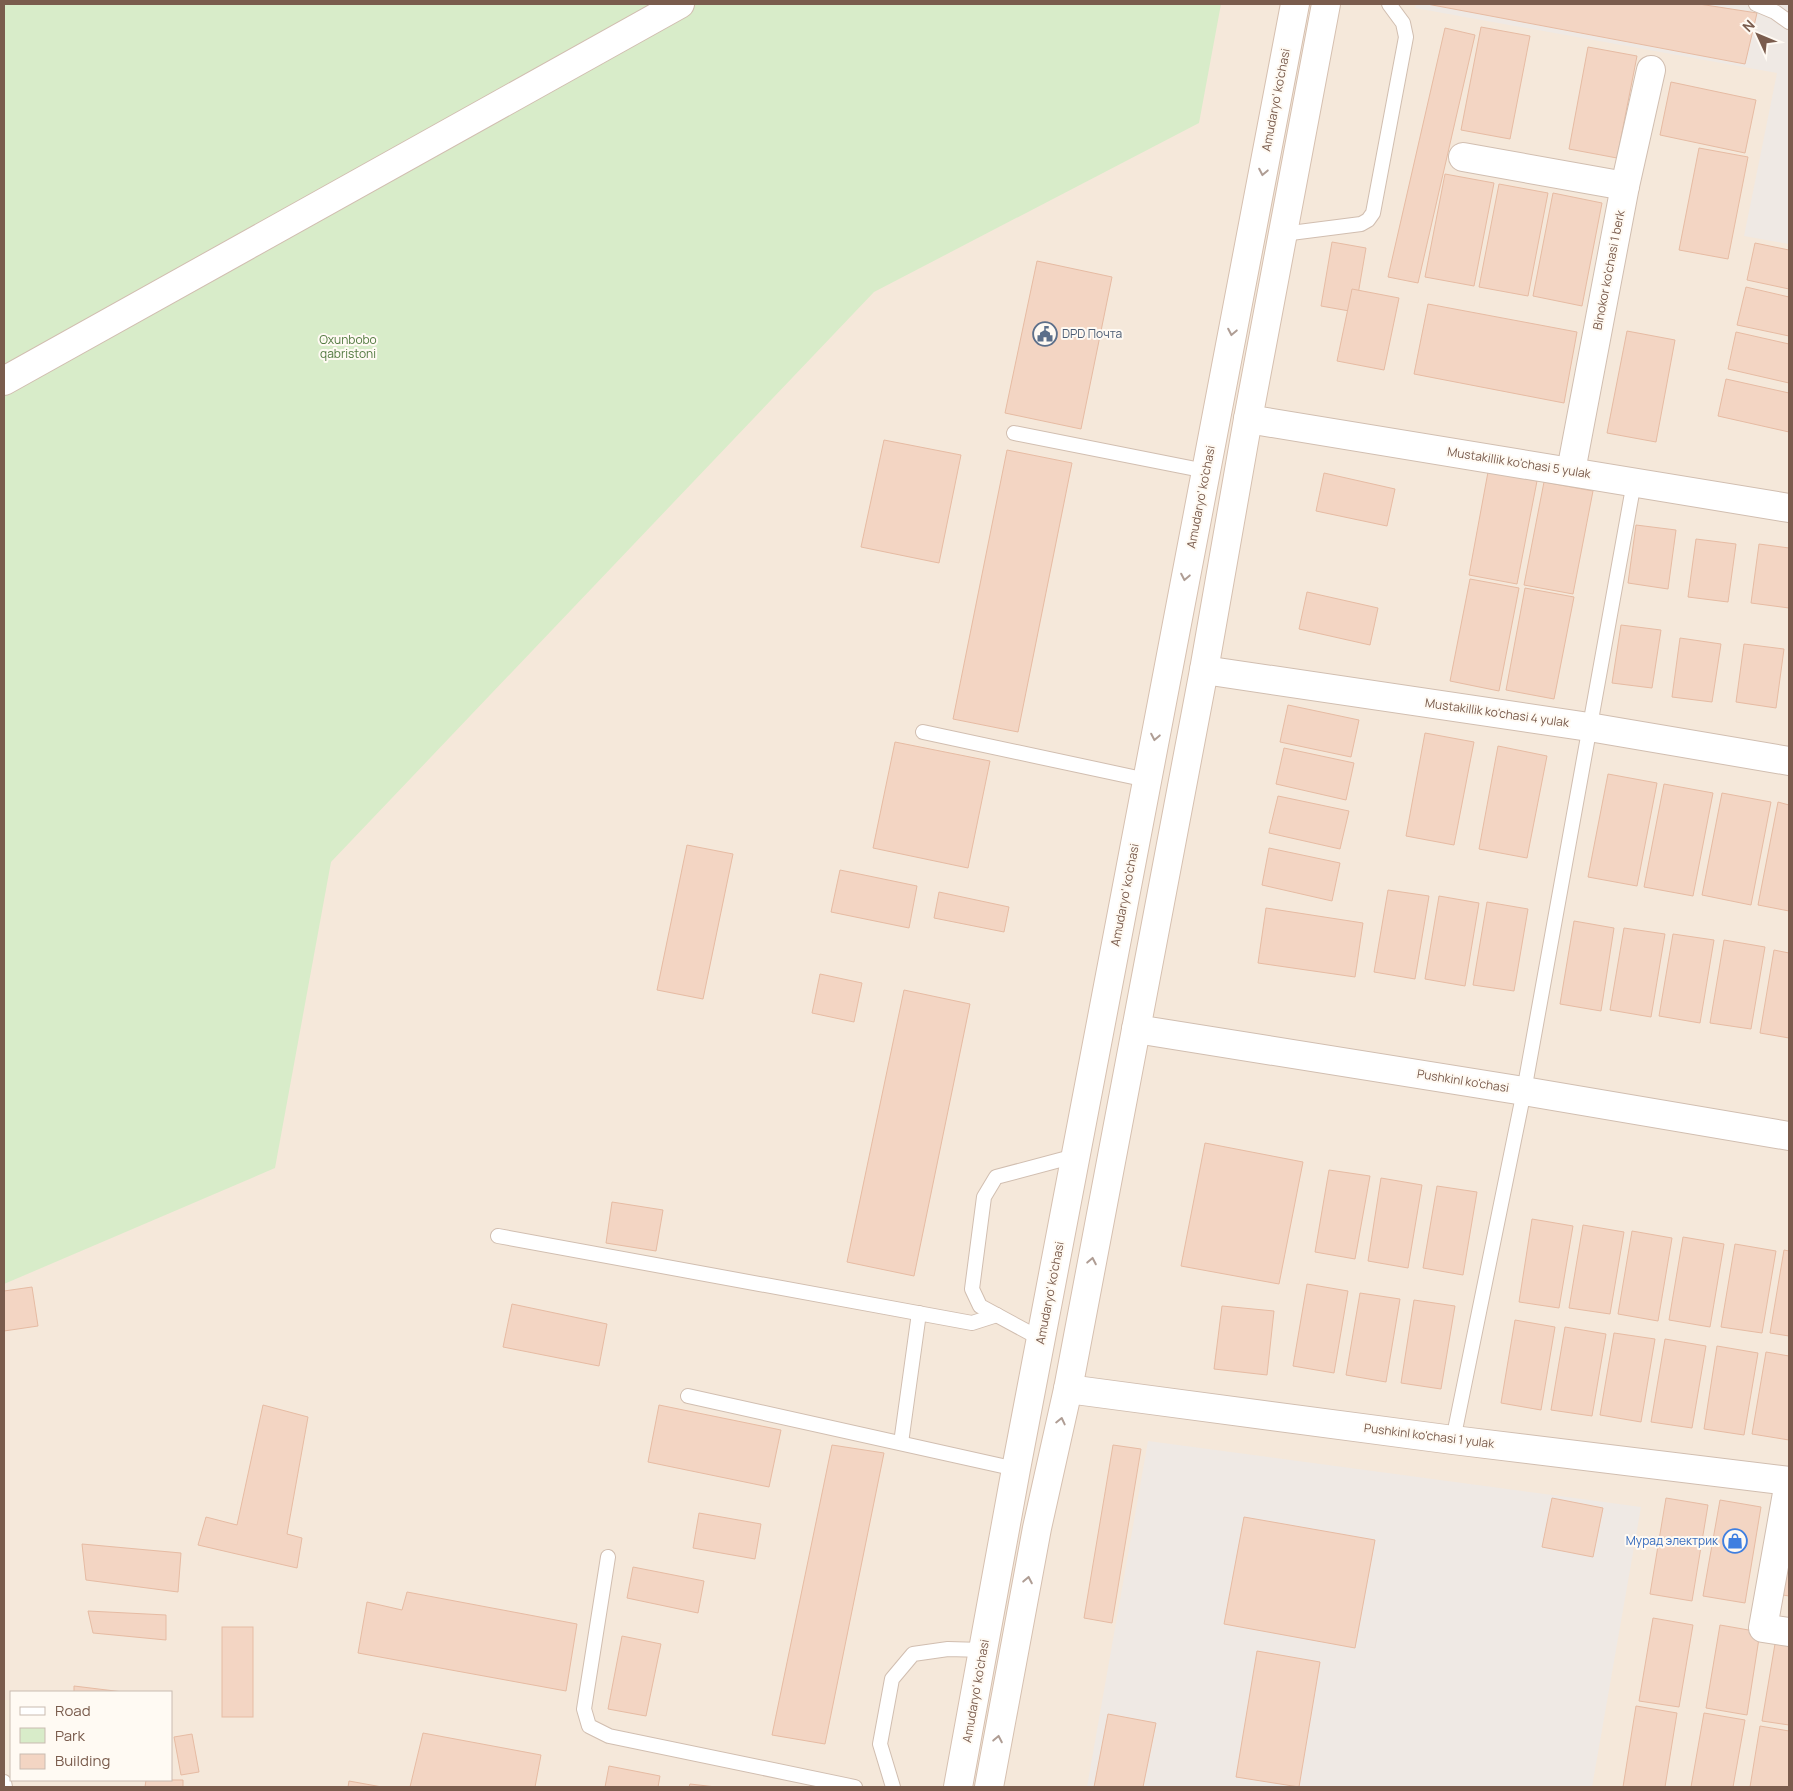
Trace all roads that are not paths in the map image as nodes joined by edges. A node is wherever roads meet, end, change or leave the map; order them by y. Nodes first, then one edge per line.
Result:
1 (680, 4) edge
2 (1295, 4) edge
3 (1326, 4) edge
4 (1389, 4) edge
5 (1756, 4) edge
6 (1789, 22) edge
7 (1651, 70) dead end
8 (1463, 158) dead end
9 (1625, 186) junction
10 (1283, 234) junction
11 (4, 381) edge
12 (1248, 419) junction
13 (1014, 434) dead end
14 (1206, 471) junction
15 (1571, 471) junction
16 (1634, 482) junction
17 (1789, 508) edge
18 (1204, 670) junction
19 (1589, 727) junction
20 (924, 732) dead end
21 (1789, 761) edge
22 (1147, 780) junction
23 (1100, 1024) junction
24 (1136, 1029) junction
25 (1524, 1091) junction
26 (1789, 1136) edge
27 (1076, 1156) junction
28 (498, 1236) dead end
29 (919, 1313) junction
30 (996, 1315) junction
31 (1041, 1339) junction
32 (1068, 1390) junction
33 (688, 1396) dead end
34 (1453, 1440) junction
35 (901, 1443) junction
36 (1016, 1469) junction
37 (1789, 1481) edge
38 (608, 1557) dead end
39 (1789, 1632) edge
40 (983, 1650) junction
41 (4, 1782) edge
42 (5, 1787) edge
43 (855, 1787) edge
44 (893, 1787) edge
45 (958, 1787) edge
46 (989, 1787) edge

1 - 11 street
2 -> 14 street, Amudaryo' ko'chasi
3 - 10 street
4 - 10 lane
5 - 6 lane
7 - 9 street, Binokor ko'chasi 1 berk
8 - 9 street
9 - 15 street, Binokor ko'chasi 1 berk
10 - 12 street
12 - 15 street, Mustakillik ko'chasi 5 yulak
12 - 18 street
13 - 14 lane
14 -> 22 street, Amudaryo' ko'chasi
15 - 16 street, Mustakillik ko'chasi 5 yulak
16 - 17 street, Mustakillik ko'chasi 5 yulak
16 - 19 lane
18 - 19 street, Mustakillik ko'chasi 4 yulak
18 - 24 street
19 - 21 street, Mustakillik ko'chasi 4 yulak
19 - 25 lane
20 - 22 lane
22 - 23 street, Amudaryo' ko'chasi
23 - 24 street, Pushkinl ko'chasi
23 - 27 street, Amudaryo' ko'chasi
24 - 25 street, Pushkinl ko'chasi
32 -> 24 street
25 - 26 street, Pushkinl ko'chasi
25 - 34 lane
27 - 30 lane
27 - 31 street, Amudaryo' ko'chasi
28 - 29 lane
29 - 30 lane
29 - 35 lane
30 - 31 lane
31 - 36 street, Amudaryo' ko'chasi
32 - 34 street, Pushkinl ko'chasi 1 yulak
46 -> 32 street
33 - 35 lane
34 - 37 street, Pushkinl ko'chasi 1 yulak
35 - 36 lane
36 - 40 street, Amudaryo' ko'chasi
37 - 39 street
38 - 43 lane
40 - 44 lane
40 - 45 street, Amudaryo' ko'chasi
41 - 42 lane

